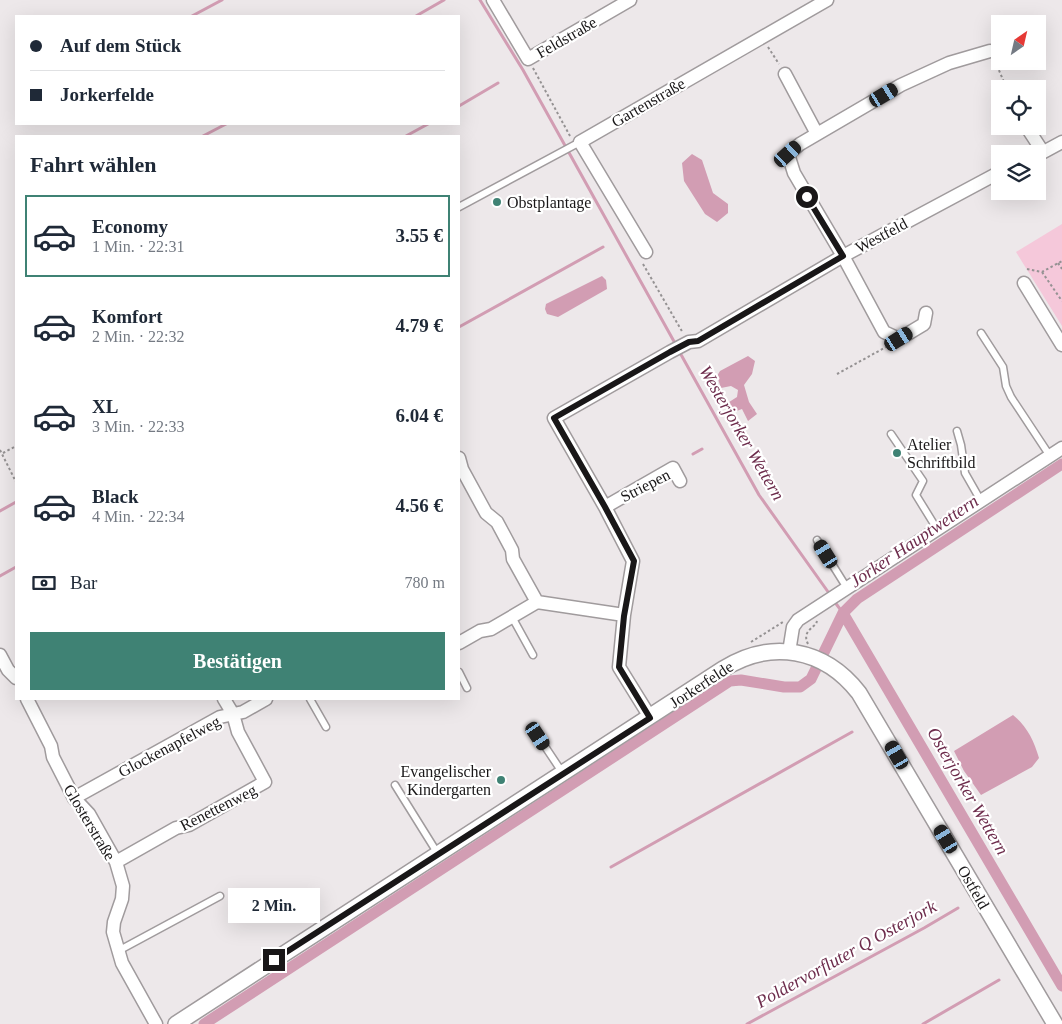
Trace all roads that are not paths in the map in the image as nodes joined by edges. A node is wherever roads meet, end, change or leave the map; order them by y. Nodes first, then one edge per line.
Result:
1 (493, 0) edge
2 (630, 0) edge
3 (827, 0) edge
4 (990, 51) road end
5 (785, 74) road end
6 (817, 134) junction
7 (1062, 142) edge
8 (577, 143) junction
9 (1046, 150) edge
10 (991, 177) edge
11 (460, 206) edge
12 (646, 252) dead end
13 (843, 256) junction
14 (1024, 283) dead end
15 (926, 313) dead end
16 (981, 333) dead end
17 (1062, 344) edge
18 (956, 431) dead end
19 (891, 434) dead end
20 (1062, 448) edge
21 (1050, 456) junction
22 (460, 462) edge
23 (680, 481) dead end
24 (981, 501) junction
25 (605, 507) junction
26 (937, 529) junction
27 (817, 540) dead end
28 (847, 588) junction
29 (537, 602) junction
30 (624, 616) junction
31 (512, 617) junction
32 (460, 642) edge
33 (789, 652) junction
34 (0, 655) edge
35 (533, 655) dead end
36 (460, 674) edge
37 (15, 677) edge
38 (467, 688) dead end
39 (28, 700) edge
40 (225, 700) edge
41 (264, 700) edge
42 (311, 700) edge
43 (233, 714) junction
44 (650, 718) junction
45 (326, 727) dead end
46 (538, 736) dead end
47 (563, 774) junction
48 (395, 785) dead end
49 (74, 798) junction
50 (438, 854) junction
51 (116, 862) junction
52 (220, 896) dead end
53 (118, 950) junction
54 (156, 1024) edge
55 (176, 1024) edge
56 (1054, 1024) edge

1 - 2 street, Feldstraße
3 - 8 street, Gartenstraße
4 - 6 street
5 - 6 street
6 - 13 street
7 - 9 street
8 - 11 lane
8 - 12 street
10 - 13 street, Westfeld
13 - 15 street
13 - 25 street, Westfeld
14 - 17 street
16 - 21 lane
18 - 24 lane
19 - 26 lane
20 - 21 street
21 - 24 street
22 - 29 street
23 - 25 street, Striepen
24 - 26 street
25 - 30 street, Westfeld
26 - 28 street
27 - 28 lane
28 - 33 street
29 - 30 street
29 - 31 street
30 - 44 street, Westfeld
31 - 32 street
31 - 35 lane
33 - 44 street, Jorkerfelde
33 - 56 street, Ostfeld
34 - 37 street
36 - 38 lane
39 - 49 street, Glosterstraße
40 - 43 street, Renettenweg
41 - 43 street, Glockenapfelweg
42 - 45 lane
43 - 49 street, Glockenapfelweg
43 - 51 street, Renettenweg
44 - 47 street, Jorkerfelde
46 - 47 lane
47 - 50 street, Jorkerfelde
48 - 50 lane
49 - 51 street, Glosterstraße
50 - 55 street, Jorkerfelde
51 - 53 street, Glosterstraße
52 - 53 lane
53 - 54 street, Glosterstraße

